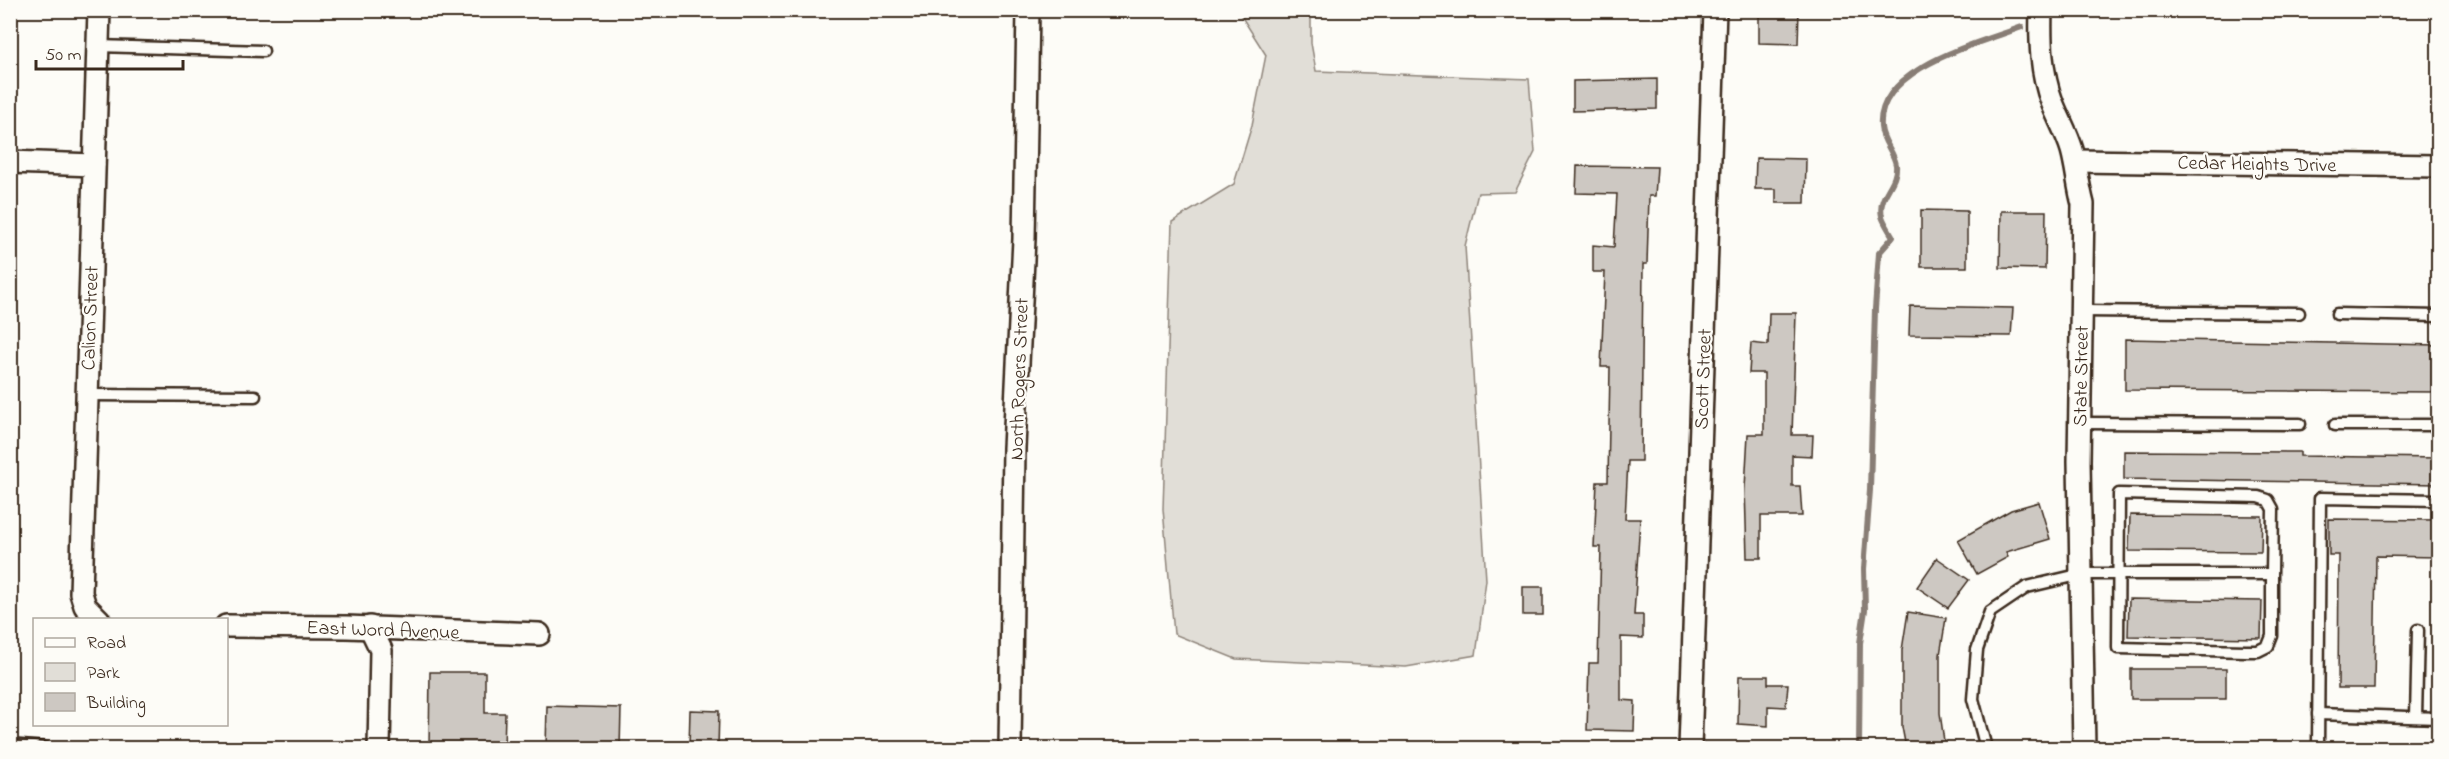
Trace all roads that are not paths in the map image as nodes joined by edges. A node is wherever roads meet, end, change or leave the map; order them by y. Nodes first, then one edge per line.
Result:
1 (99, 10) edge
2 (1028, 10) edge
3 (1715, 10) edge
4 (2041, 10) edge
5 (98, 46) junction
6 (263, 51) dead end
7 (2075, 161) junction
8 (10, 162) edge
9 (94, 165) junction
10 (2439, 166) edge
11 (2081, 311) junction
12 (2299, 313) dead end
13 (2337, 314) dead end
14 (2439, 316) edge
15 (87, 395) junction
16 (255, 396) dead end
17 (2079, 423) junction
18 (2300, 424) dead end
19 (2335, 424) dead end
20 (2439, 425) edge
21 (2439, 500) edge
22 (2082, 574) junction
23 (2118, 574) junction
24 (2272, 574) junction
25 (97, 618) edge
26 (228, 626) edge
27 (370, 627) junction
28 (2418, 630) dead end
29 (539, 634) dead end
30 (2318, 714) junction
31 (2416, 717) junction
32 (2439, 718) edge
33 (10, 745) edge
34 (45, 748) edge
35 (379, 748) edge
36 (1010, 748) edge
37 (1690, 748) edge
38 (1986, 748) edge
39 (2084, 748) edge
40 (2318, 748) edge

1 - 5 street, Calion Street
2 - 36 street, North Rogers Street
3 - 37 street, Scott Street
4 - 7 street, State Street
5 - 6 lane
5 - 9 street, Calion Street
7 - 10 street, Cedar Heights Drive
7 - 11 street, State Street
8 - 9 street
9 - 15 street, Calion Street
11 - 12 lane
11 - 17 street, State Street
13 - 14 lane
15 - 16 lane
15 - 25 street, Calion Street
17 - 18 lane
17 - 22 street, State Street
19 - 20 lane
21 - 30 lane
22 - 23 lane
22 - 38 lane
22 - 39 street, State Street
23 - 24 lane
23 - 24 lane
23 - 24 lane
26 - 27 street, East Word Avenue
27 - 29 street, East Word Avenue
27 - 35 street
28 - 31 lane
30 - 31 lane
30 - 40 lane
31 - 32 lane
33 - 34 lane

